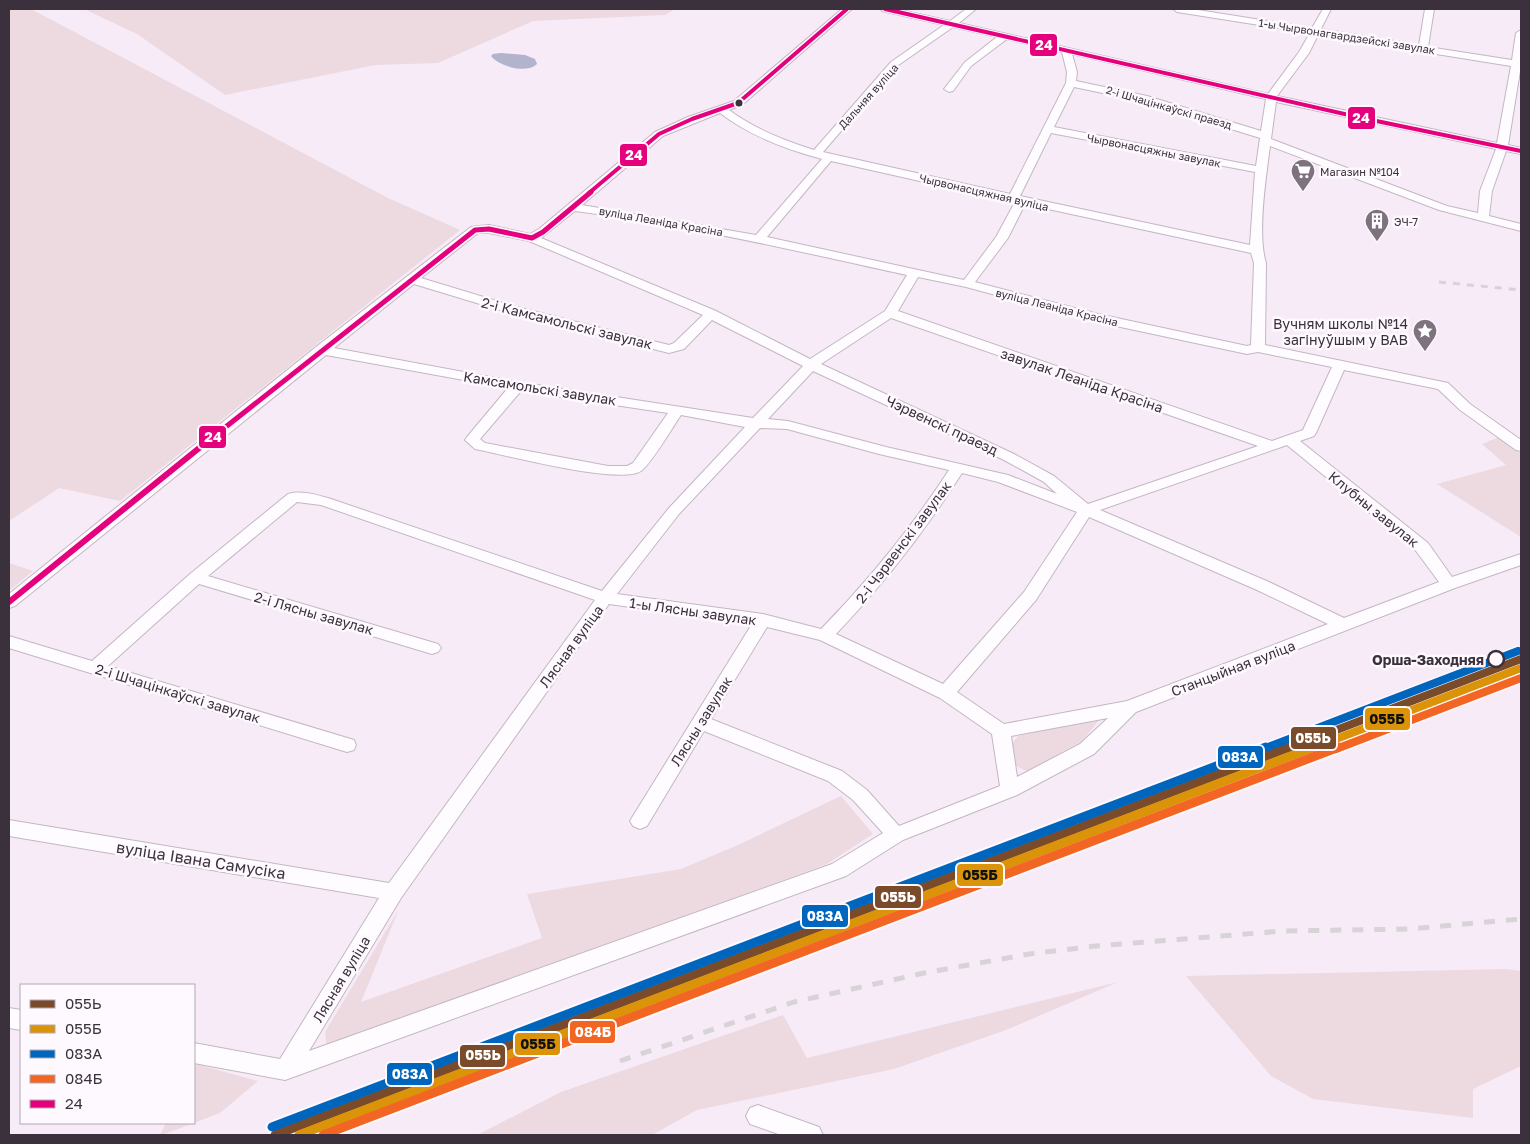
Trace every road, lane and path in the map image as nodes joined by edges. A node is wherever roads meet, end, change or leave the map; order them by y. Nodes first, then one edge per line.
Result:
1 (847, 9) edge
2 (885, 9) edge
3 (972, 9) edge
4 (1177, 9) edge
5 (1327, 9) edge
6 (1430, 9) edge
7 (1188, 10) edge
8 (950, 23) junction
9 (1316, 30) junction
10 (1521, 33) edge
11 (1006, 34) junction
12 (1424, 48) junction
13 (1066, 49) junction
14 (1516, 64) junction
15 (1071, 83) junction
16 (949, 89) dead end
17 (1271, 97) junction
18 (721, 109) junction
19 (1047, 129) junction
20 (1265, 139) junction
21 (1502, 148) junction
22 (1521, 151) edge
23 (817, 154) junction
24 (829, 157) junction
25 (1261, 170) junction
26 (1017, 200) junction
27 (573, 206) junction
28 (1483, 218) junction
29 (1521, 228) edge
30 (532, 238) junction
31 (759, 239) junction
32 (1256, 250) junction
33 (914, 273) junction
34 (412, 279) junction
35 (967, 284) junction
36 (890, 313) junction
37 (711, 314) junction
38 (1258, 348) junction
39 (321, 350) junction
40 (1340, 364) junction
41 (811, 365) junction
42 (518, 386) junction
43 (677, 410) junction
44 (760, 422) junction
45 (1290, 441) junction
46 (1273, 446) junction
47 (1521, 447) edge
48 (958, 468) junction
49 (1086, 510) junction
50 (1521, 559) edge
51 (196, 578) junction
52 (1449, 584) junction
53 (605, 598) junction
54 (9, 602) edge
55 (763, 620) junction
56 (1344, 625) junction
57 (825, 636) junction
58 (9, 642) edge
59 (432, 648) dead end
60 (95, 668) junction
61 (946, 693) junction
62 (1130, 707) junction
63 (700, 722) junction
64 (1001, 731) junction
65 (347, 745) dead end
66 (1010, 790) junction
67 (640, 821) dead end
68 (9, 828) edge
69 (896, 835) junction
70 (394, 892) junction
71 (195, 1053) edge
72 (285, 1070) junction
73 (758, 1116) dead end
74 (811, 1135) edge

1 - 18 street
2 - 8 street
3 - 8 street, Дальняя вуліца
4 - 7 street, 1-ы Чырвонагвардзейскі завулак
5 - 9 street
6 - 12 street
7 - 9 street, 1-ы Чырвонагвардзейскі завулак
8 - 11 street
8 - 23 street, Дальняя вуліца
9 - 12 street, 1-ы Чырвонагвардзейскі завулак
9 - 17 street
10 - 14 street
11 - 13 street
11 - 16 street
12 - 14 street, 1-ы Чырвонагвардзейскі завулак
13 - 15 street
13 - 17 street
14 - 21 street
15 - 19 street
15 - 20 street, 2-і Шчацінкаўскі праезд
17 - 20 street
17 - 21 street
18 - 23 street, Чырвонасцяжная вуліца
18 - 27 street
19 - 25 street, Чырвонасцяжны завулак
19 - 26 street
20 - 25 street
20 - 28 street, 2-і Шчацінкаўскі праезд
21 - 22 street
21 - 28 street
23 - 24 street, Чырвонасцяжная вуліца
24 - 26 street, Чырвонасцяжная вуліца
24 - 31 street
25 - 32 street
26 - 32 street, Чырвонасцяжная вуліца
26 - 35 street
27 - 30 street
27 - 31 street, вуліца Леаніда Красіна
28 - 29 street
30 - 34 street, Чэрвенскі праезд
30 - 37 street, Чэрвенскі праезд
31 - 33 street, вуліца Леаніда Красіна
32 - 38 street
33 - 35 street, вуліца Леаніда Красіна
33 - 36 street, Лясная вуліца
34 - 37 street, 2-і Камсамольскі завулак
34 - 39 street, Чэрвенскі праезд
35 - 38 street, вуліца Леаніда Красіна
36 - 41 street, Лясная вуліца
36 - 46 street, завулак Леаніда Красіна
37 - 41 street, Чэрвенскі праезд
38 - 40 street, вуліца Леаніда Красіна
39 - 42 street, Камсамольскі завулак
39 - 54 street, Чэрвенскі праезд
40 - 45 street
40 - 47 street, вуліца Леаніда Красіна
41 - 44 street, Лясная вуліца
41 - 49 street, Чэрвенскі праезд
42 - 43 street, Камсамольскі завулак
42 - 43 street
43 - 44 street, Камсамольскі завулак
44 - 48 street, Камсамольскі завулак
44 - 53 street, Лясная вуліца
45 - 46 street
45 - 52 street, Клубны завулак
46 - 49 street
48 - 49 street, Камсамольскі завулак
48 - 57 street, 2-і Чэрвенскі завулак
49 - 56 street, Чэрвенскі праезд
49 - 61 street
50 - 52 street, Станцыйная вуліца
51 - 53 street, 1-ы Лясны завулак
51 - 59 street, 2-і Лясны завулак
51 - 60 street
52 - 56 street, Станцыйная вуліца
53 - 55 street, 1-ы Лясны завулак
53 - 70 street, Лясная вуліца
55 - 57 street, 1-ы Лясны завулак
55 - 63 street, Лясны завулак
56 - 62 street, Станцыйная вуліца
57 - 61 street, 1-ы Лясны завулак
58 - 60 street, 2-і Шчацінкаўскі завулак
60 - 65 street, 2-і Шчацінкаўскі завулак
61 - 64 street
62 - 64 street, Станцыйная вуліца
62 - 66 street
63 - 67 street, Лясны завулак
63 - 69 street
64 - 66 street
66 - 69 street
68 - 70 street, вуліца Івана Самусіка
69 - 72 street
70 - 72 street, Лясная вуліца
71 - 72 street
73 - 74 street

